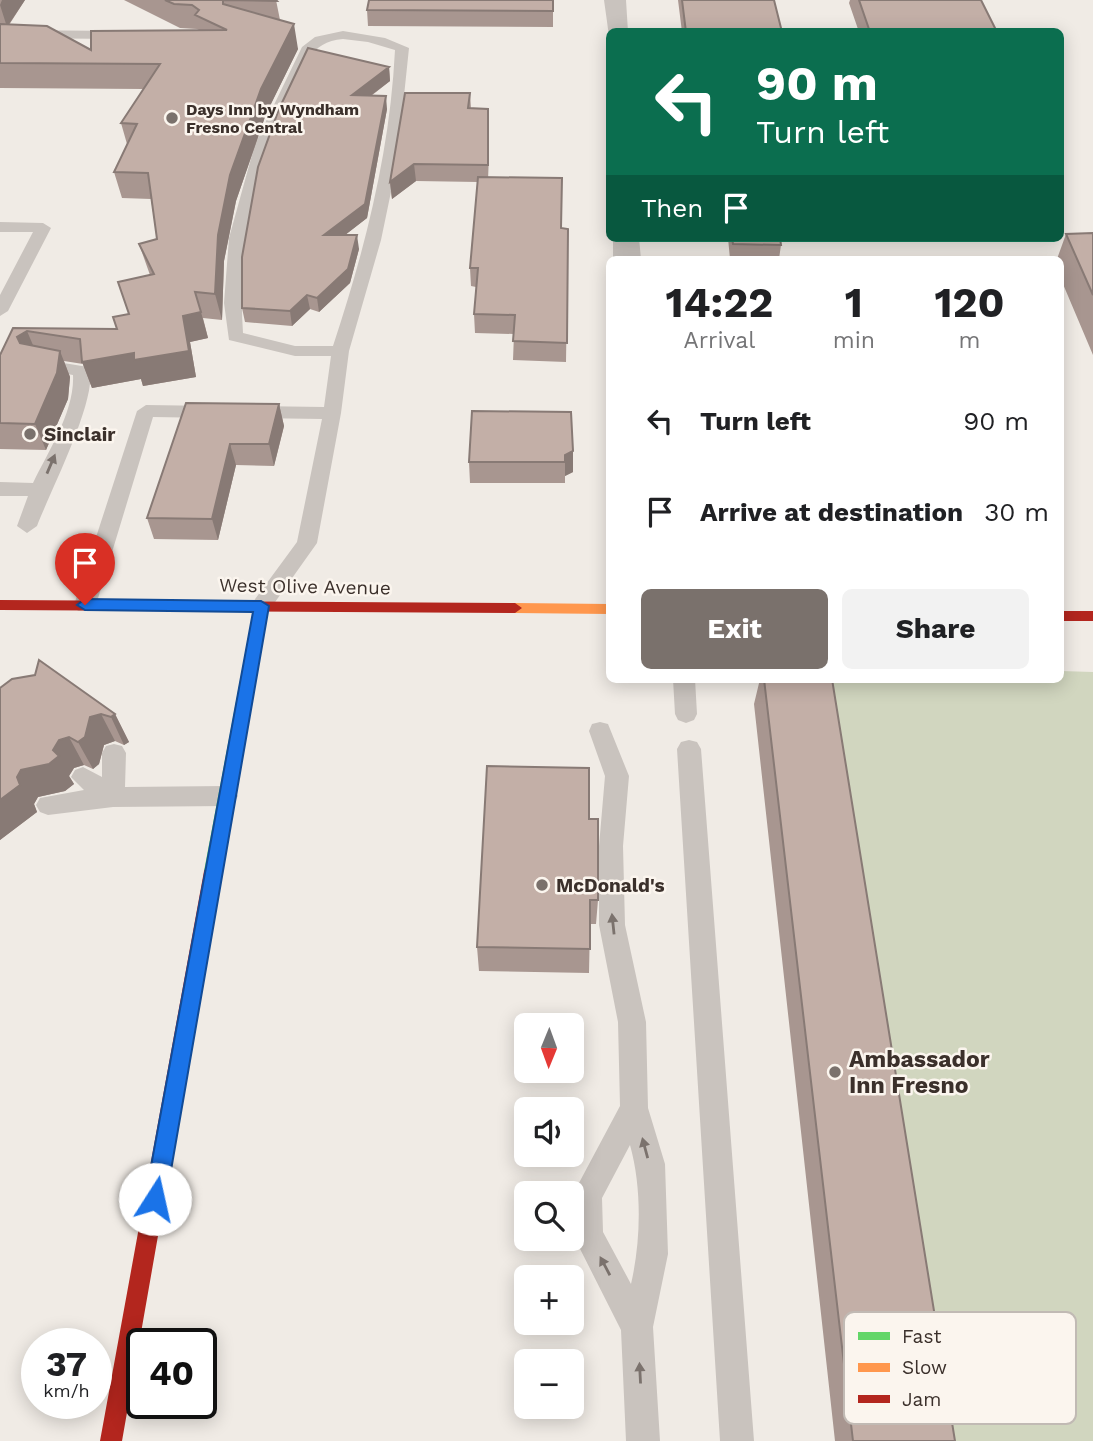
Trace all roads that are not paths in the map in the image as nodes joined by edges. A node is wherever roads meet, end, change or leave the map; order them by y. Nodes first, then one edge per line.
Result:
1 (615, 0) edge
2 (617, 28) edge
3 (0, 34) edge
4 (140, 35) edge
5 (0, 227) edge
6 (0, 311) edge
7 (340, 351) junction
8 (39, 364) edge
9 (332, 413) junction
10 (0, 489) edge
11 (40, 490) junction
12 (27, 526) dead end
13 (0, 605) edge
14 (85, 605) junction
15 (261, 606) junction
16 (606, 609) edge
17 (1064, 616) edge
18 (1093, 616) edge
19 (684, 683) edge
20 (686, 714) dead end
21 (600, 730) dead end
22 (689, 749) dead end
23 (114, 753) dead end
24 (83, 777) dead end
25 (226, 796) junction
26 (113, 797) junction
27 (48, 805) dead end
28 (634, 1108) junction
29 (637, 1326) junction
30 (111, 1441) edge
31 (643, 1441) edge
32 (737, 1441) edge

1 - 2 street
3 - 4 lane
5 - 6 lane
7 - 7 lane
7 - 9 lane
11 -> 8 lane
9 - 14 lane
9 - 15 lane
10 - 11 lane
11 - 12 lane
13 - 14 street, West Olive Avenue
14 - 15 street, West Olive Avenue
15 - 16 street, West Olive Avenue
15 - 25 street
17 - 18 street
19 - 20 lane
28 -> 21 lane
22 - 32 lane
23 - 26 lane
24 - 26 lane
25 - 26 lane
25 - 30 street
26 - 27 lane
29 -> 28 lane
29 -> 28 lane
31 -> 29 lane

